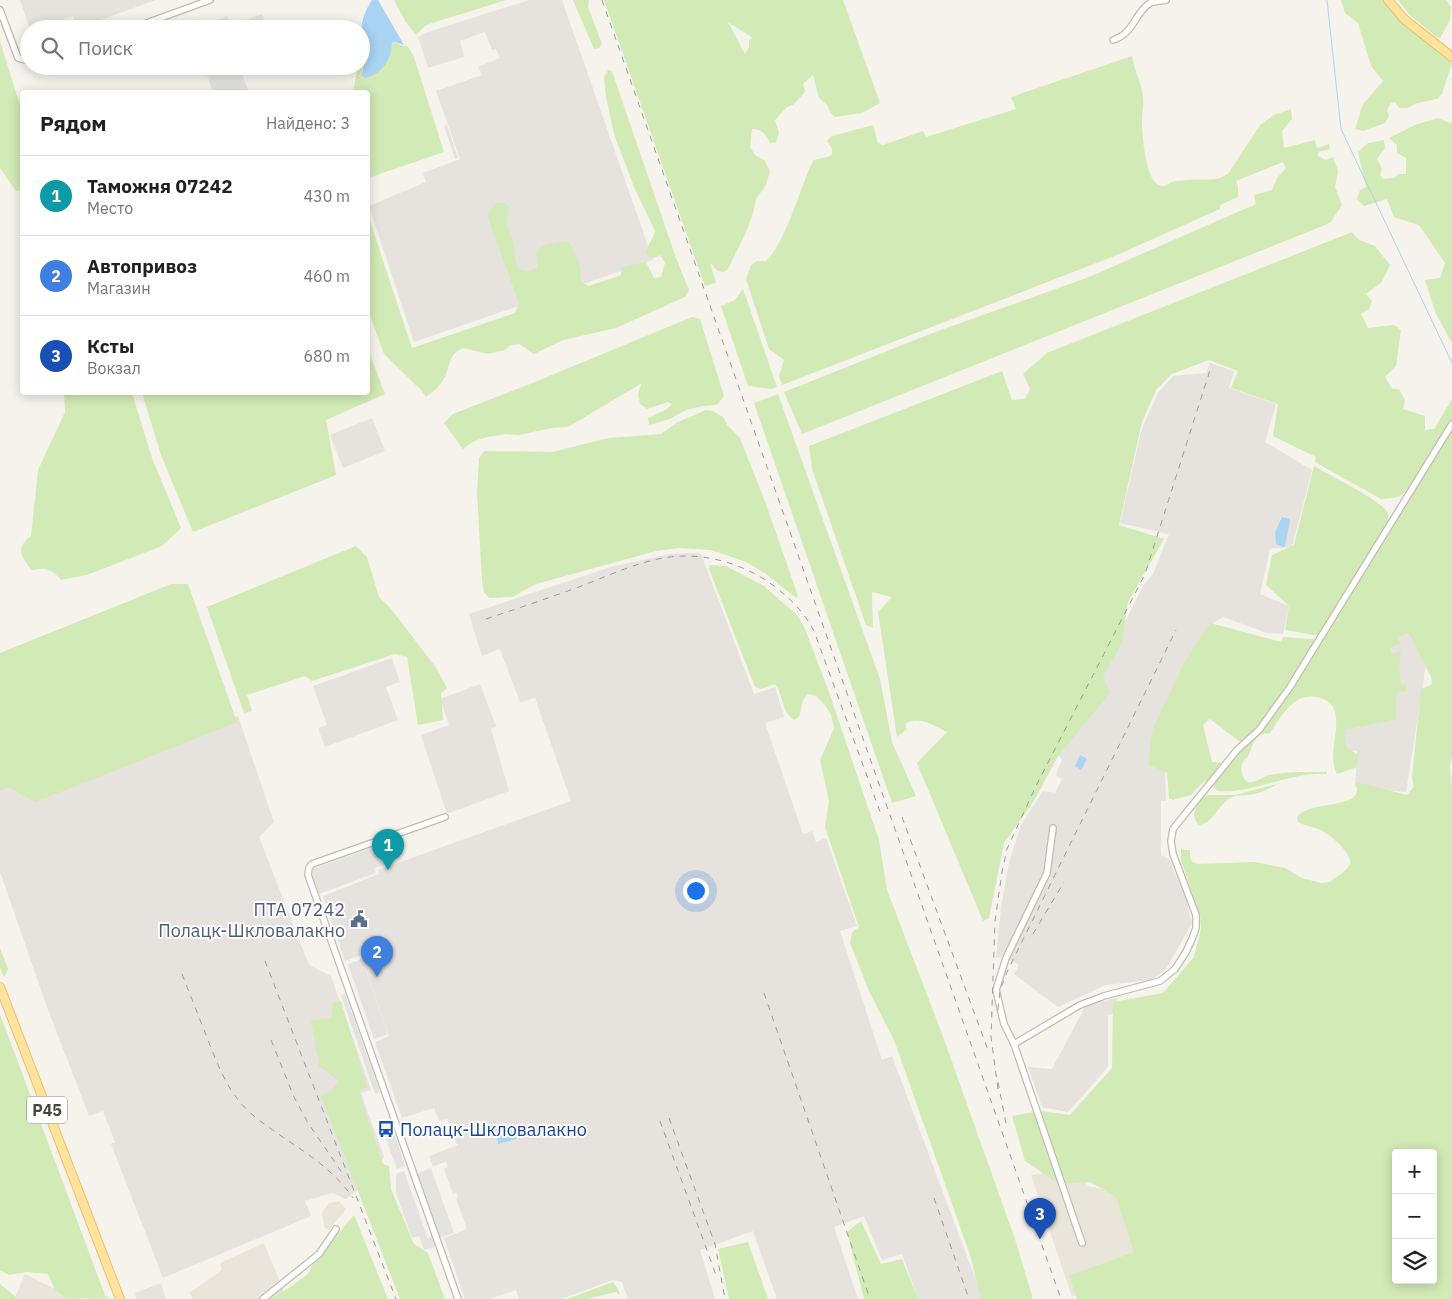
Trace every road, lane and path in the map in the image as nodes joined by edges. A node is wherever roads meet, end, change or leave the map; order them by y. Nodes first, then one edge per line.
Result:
1 (210, 0) edge
2 (1166, 0) edge
3 (1388, 0) edge
4 (0, 10) edge
5 (155, 20) edge
6 (1112, 40) dead end
7 (1452, 57) edge
8 (20, 59) edge
9 (1452, 424) edge
10 (445, 817) dead end
11 (1053, 828) dead end
12 (0, 987) edge
13 (1014, 1044) junction
14 (336, 1229) dead end
15 (1082, 1243) dead end
16 (120, 1299) edge
17 (263, 1299) edge
18 (458, 1299) edge

1 - 5 street
2 - 6 street
3 - 7 main road
4 - 8 street
9 - 13 street
10 - 18 street
11 - 13 street
12 - 16 main road, Р45
13 - 15 street
14 - 17 street

